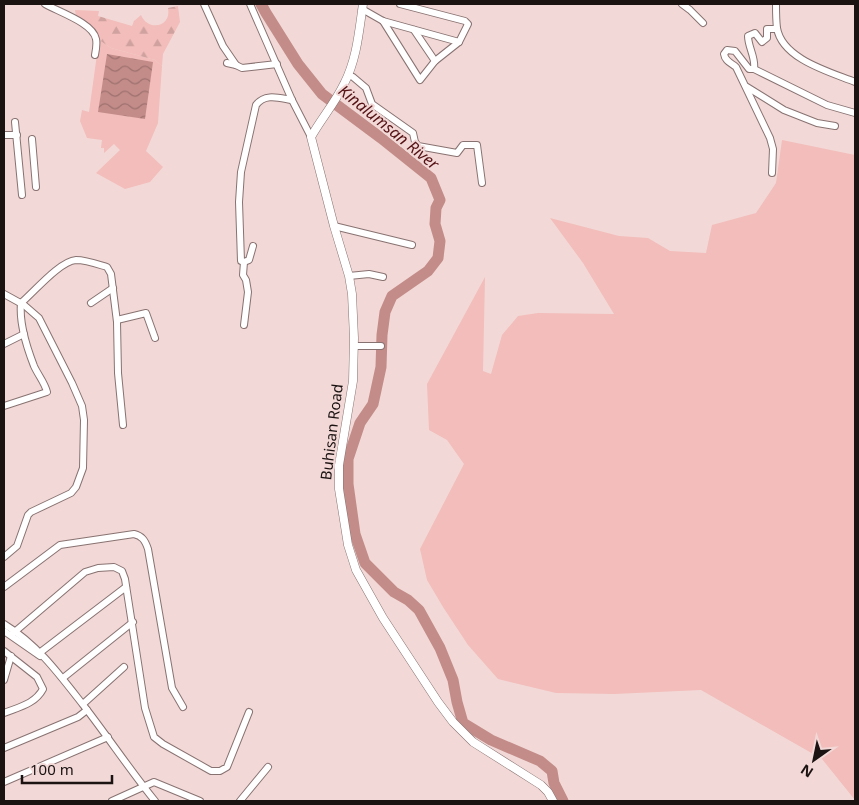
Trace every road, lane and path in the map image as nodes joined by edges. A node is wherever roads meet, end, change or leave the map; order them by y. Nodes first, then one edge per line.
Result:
1 (45, 4) edge
2 (204, 4) edge
3 (250, 4) edge
4 (400, 4) edge
5 (682, 4) edge
6 (776, 4) edge
7 (363, 7) edge
8 (383, 21) junction
9 (703, 23) dead end
10 (414, 30) junction
11 (777, 30) junction
12 (460, 42) junction
13 (95, 55) dead end
14 (435, 61) junction
15 (228, 63) dead end
16 (277, 64) junction
17 (236, 65) junction
18 (754, 69) junction
19 (348, 75) junction
20 (855, 82) edge
21 (746, 86) junction
22 (292, 100) junction
23 (855, 113) edge
24 (15, 122) dead end
25 (835, 126) dead end
26 (4, 135) edge
27 (17, 135) junction
28 (311, 137) junction
29 (32, 139) dead end
30 (19, 156) junction
31 (32, 156) junction
32 (772, 173) dead end
33 (482, 183) dead end
34 (36, 187) dead end
35 (22, 195) dead end
36 (334, 226) junction
37 (412, 245) dead end
38 (253, 246) dead end
39 (244, 262) junction
40 (349, 276) junction
41 (383, 277) dead end
42 (113, 288) junction
43 (4, 294) edge
44 (21, 303) junction
45 (91, 303) dead end
46 (117, 320) junction
47 (244, 325) dead end
48 (24, 334) junction
49 (155, 338) dead end
50 (4, 344) edge
51 (354, 346) junction
52 (381, 346) dead end
53 (4, 406) edge
54 (124, 425) dead end
55 (4, 557) edge
56 (126, 587) junction
57 (4, 588) edge
58 (133, 622) junction
59 (4, 624) edge
60 (4, 631) edge
61 (12, 633) junction
62 (4, 651) edge
63 (40, 655) junction
64 (11, 656) junction
65 (124, 666) dead end
66 (63, 678) junction
67 (4, 680) edge
68 (85, 707) junction
69 (184, 707) dead end
70 (249, 712) dead end
71 (4, 713) edge
72 (108, 737) junction
73 (4, 748) edge
74 (268, 767) dead end
75 (4, 782) edge
76 (143, 786) junction
77 (116, 800) edge
78 (155, 801) edge
79 (200, 801) edge
80 (240, 801) edge
81 (553, 801) edge

1 - 13 street
2 - 17 street
3 - 16 street
4 - 12 street
5 - 9 street
6 - 11 street
7 - 8 street
7 - 19 street
8 - 10 street
8 - 14 street
10 - 12 street
10 - 14 street
11 - 18 street
11 - 20 street
12 - 14 street
15 - 17 street
16 - 17 street
16 - 22 street
18 - 21 street
18 - 23 street
19 - 28 street
19 - 33 street
21 - 25 street
21 - 32 street
22 - 28 street
22 - 39 street
24 - 27 street
26 - 27 street
27 - 30 street
28 - 36 street, Buhisan Road
29 - 31 street
30 - 31 street
30 - 35 street
31 - 34 street
36 - 37 street
36 - 40 street, Buhisan Road
38 - 39 street
39 - 47 street
40 - 41 street
40 - 51 street, Buhisan Road
42 - 44 street
42 - 45 street
42 - 46 street
43 - 44 street
44 - 48 street
44 - 55 street
46 - 49 street
46 - 54 street
48 - 50 street
48 - 53 street
51 - 52 street
51 - 81 street, Buhisan Road
56 - 58 street
56 - 61 street
56 - 63 street
57 - 69 street
58 - 66 street
58 - 70 street
59 - 61 street
60 - 61 street
61 - 63 street
62 - 64 street
63 - 66 street
64 - 67 street
64 - 71 street
65 - 68 street
66 - 68 street
68 - 72 street
68 - 73 street
72 - 75 street
72 - 76 street
74 - 80 street
76 - 77 street
76 - 78 street
76 - 79 street

